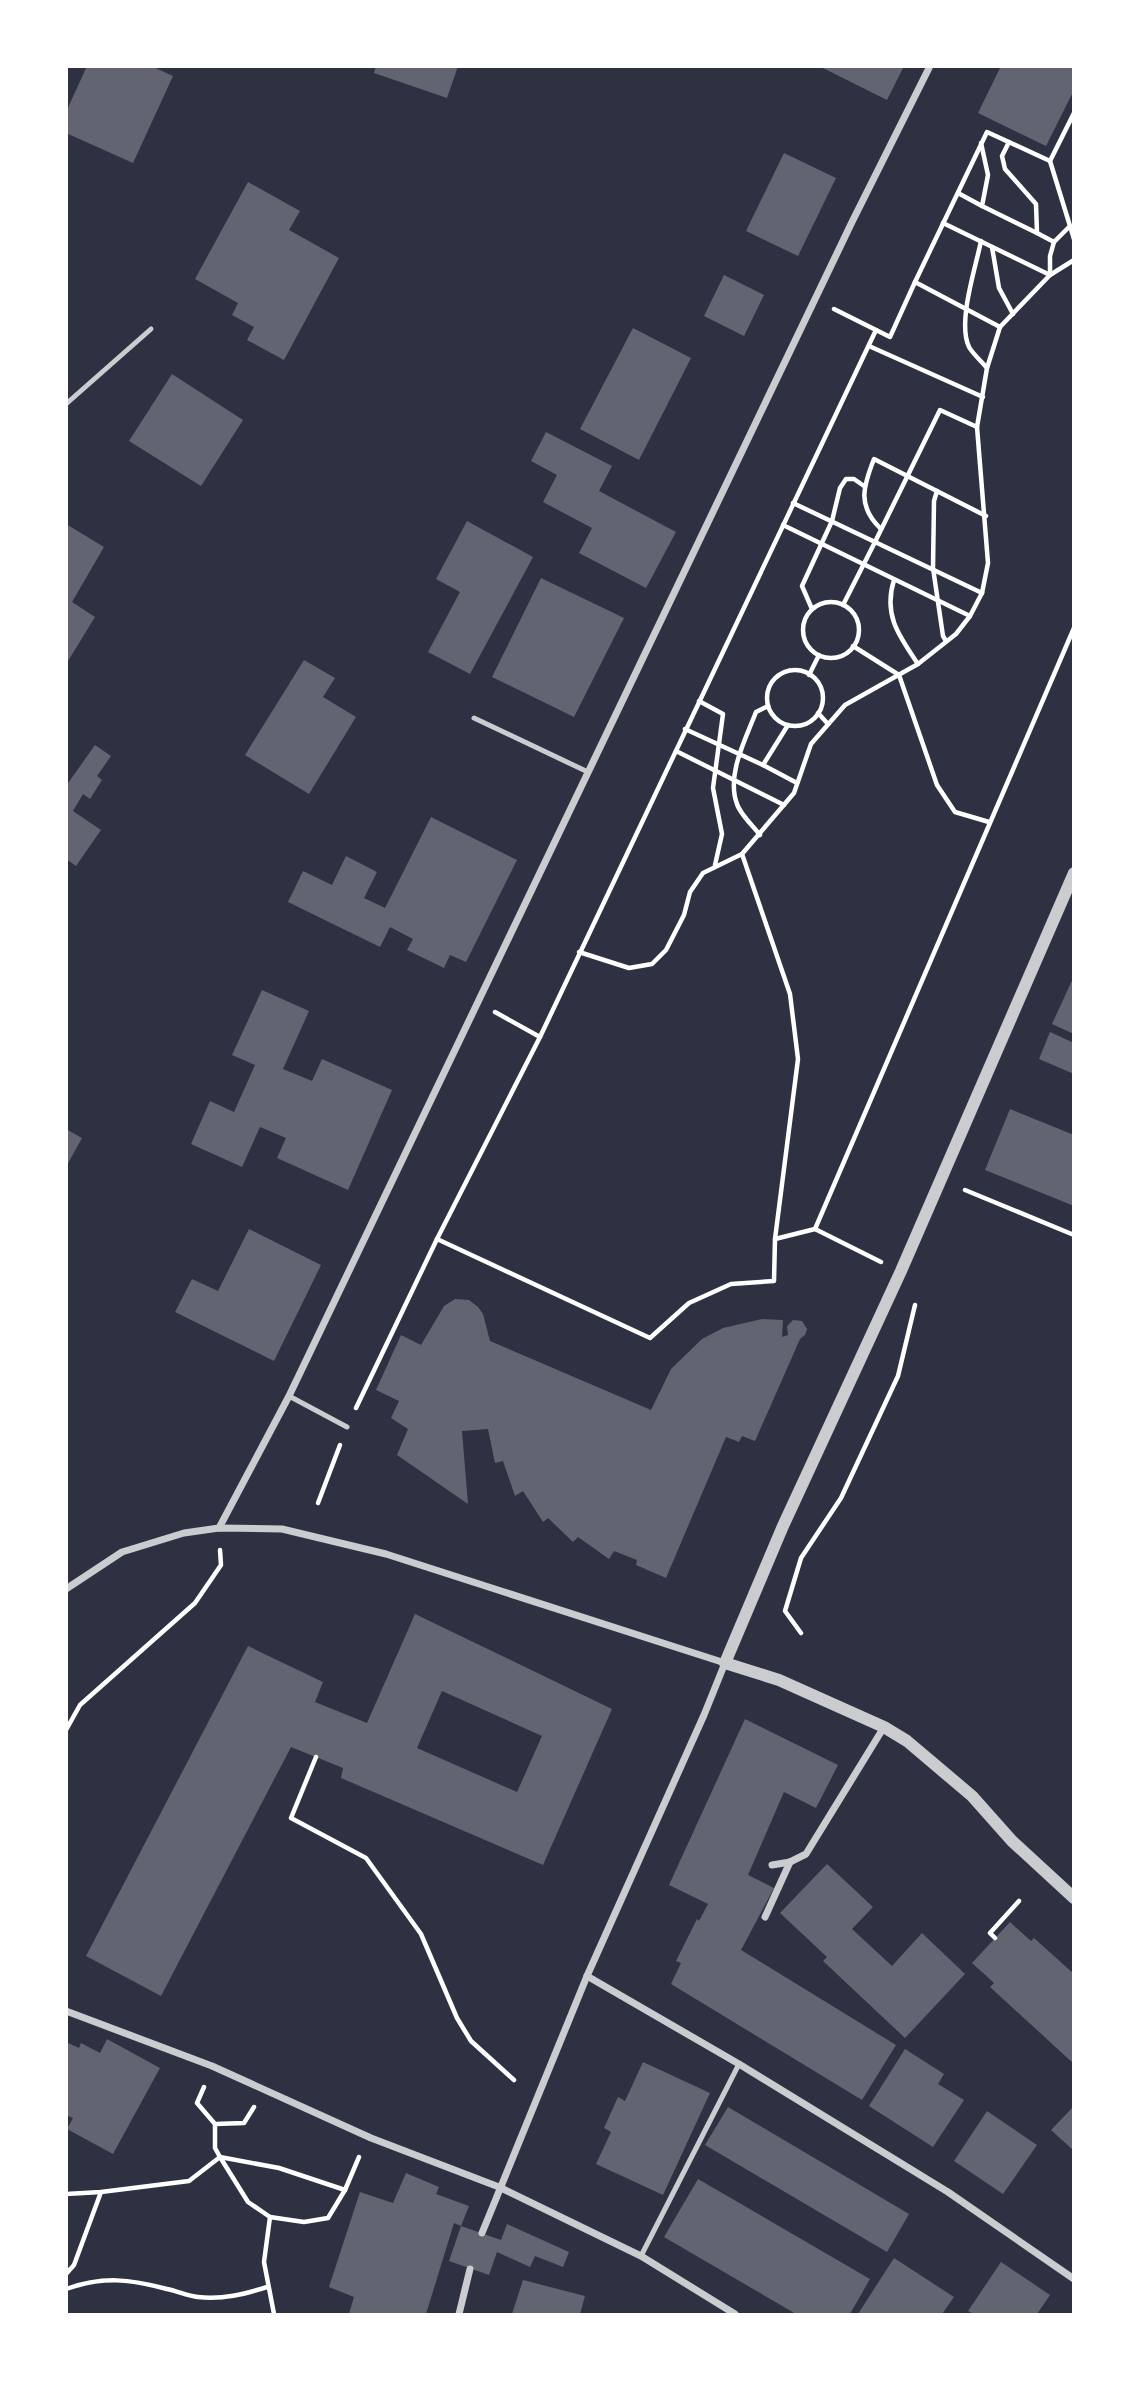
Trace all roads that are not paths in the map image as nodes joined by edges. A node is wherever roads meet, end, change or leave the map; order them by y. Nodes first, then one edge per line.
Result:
1 (930, 66) edge
2 (151, 329) dead end
3 (66, 404) edge
4 (474, 718) dead end
5 (588, 772) junction
6 (1073, 873) edge
7 (289, 1396) junction
8 (347, 1427) road end
9 (219, 1528) junction
10 (66, 1589) edge
11 (725, 1662) junction
12 (884, 1727) junction
13 (790, 1861) junction
14 (772, 1866) dead end
15 (1073, 1898) edge
16 (765, 1917) dead end
17 (587, 1976) junction
18 (66, 2011) edge
19 (739, 2064) junction
20 (499, 2187) junction
21 (482, 2233) dead end
22 (641, 2256) junction
23 (470, 2269) dead end
24 (1073, 2279) edge
25 (459, 2315) edge
26 (735, 2315) edge

1 - 5 street
2 - 3 lane
4 - 5 lane
5 - 7 street
6 - 11 street
7 - 8 lane
7 - 9 street
9 - 10 street
9 - 11 street
11 - 12 street
11 - 17 street
12 - 13 street
12 - 15 street
13 - 14 street
13 - 16 street
17 - 19 street
17 - 20 street
18 - 20 street
19 - 22 lane
19 - 24 street
20 - 21 street
20 - 22 street
22 - 26 street
23 - 25 street

